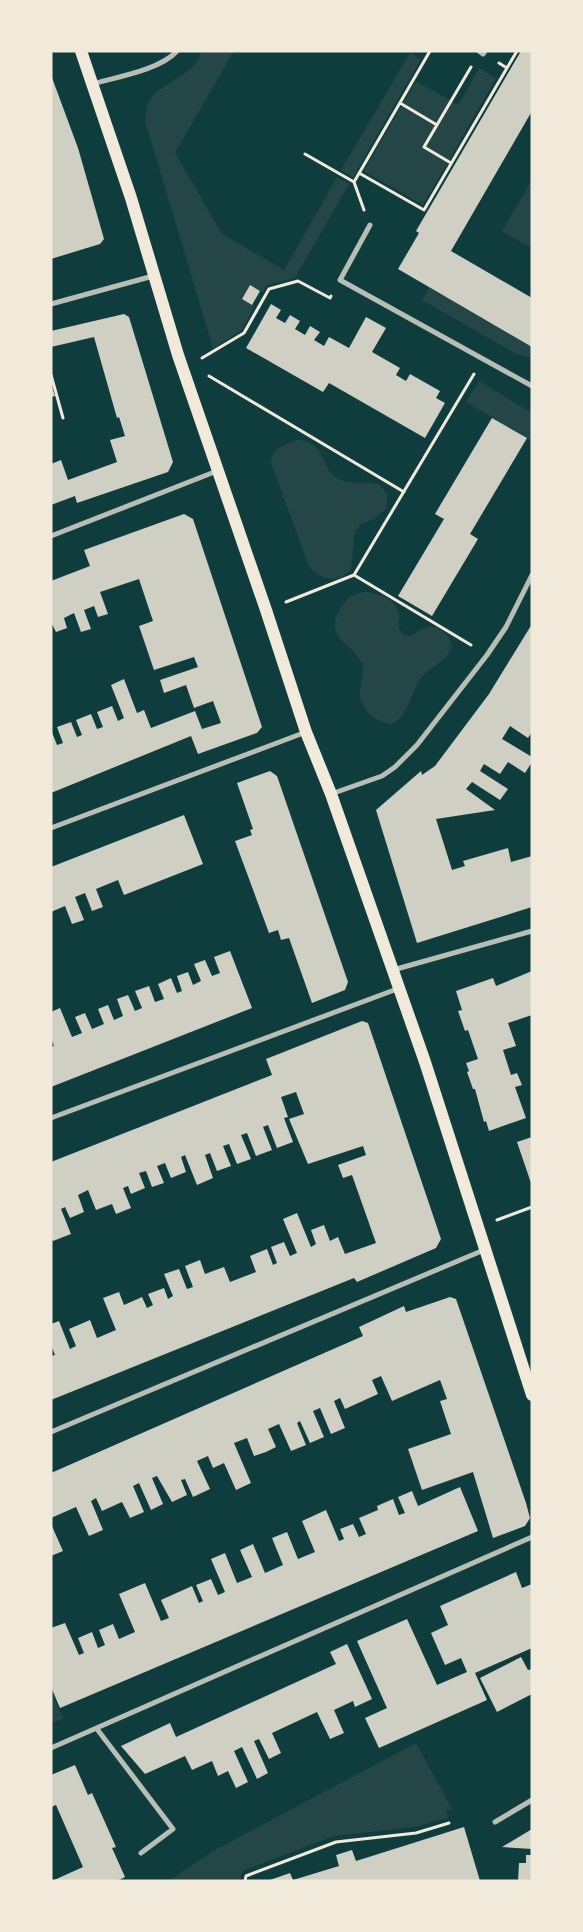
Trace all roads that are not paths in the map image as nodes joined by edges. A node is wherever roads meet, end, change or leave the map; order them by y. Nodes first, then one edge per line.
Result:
1 (81, 51) edge
2 (177, 51) edge
3 (92, 84) junction
4 (370, 225) road end
5 (153, 276) junction
6 (51, 304) edge
7 (532, 386) edge
8 (217, 471) junction
9 (51, 536) edge
10 (532, 575) edge
11 (306, 732) junction
12 (330, 794) junction
13 (51, 828) edge
14 (532, 931) edge
15 (392, 970) junction
16 (398, 989) junction
17 (51, 1118) edge
18 (486, 1250) junction
19 (532, 1395) edge
20 (51, 1432) edge
21 (532, 1536) edge
22 (98, 1729) junction
23 (51, 1748) edge
24 (532, 1800) edge
25 (495, 1822) dead end
26 (141, 1853) dead end

1 - 3 main road
2 - 3 street
3 - 5 main road
4 - 7 street
5 - 6 street
5 - 8 main road
8 - 9 street
8 - 11 main road
10 - 12 street
11 - 12 main road
11 - 13 street
12 - 15 main road
14 - 15 street
15 - 16 main road
16 - 17 street
16 - 18 main road
18 - 19 main road
18 - 20 street
21 - 22 street
22 - 23 street
22 - 26 street
24 - 25 street

